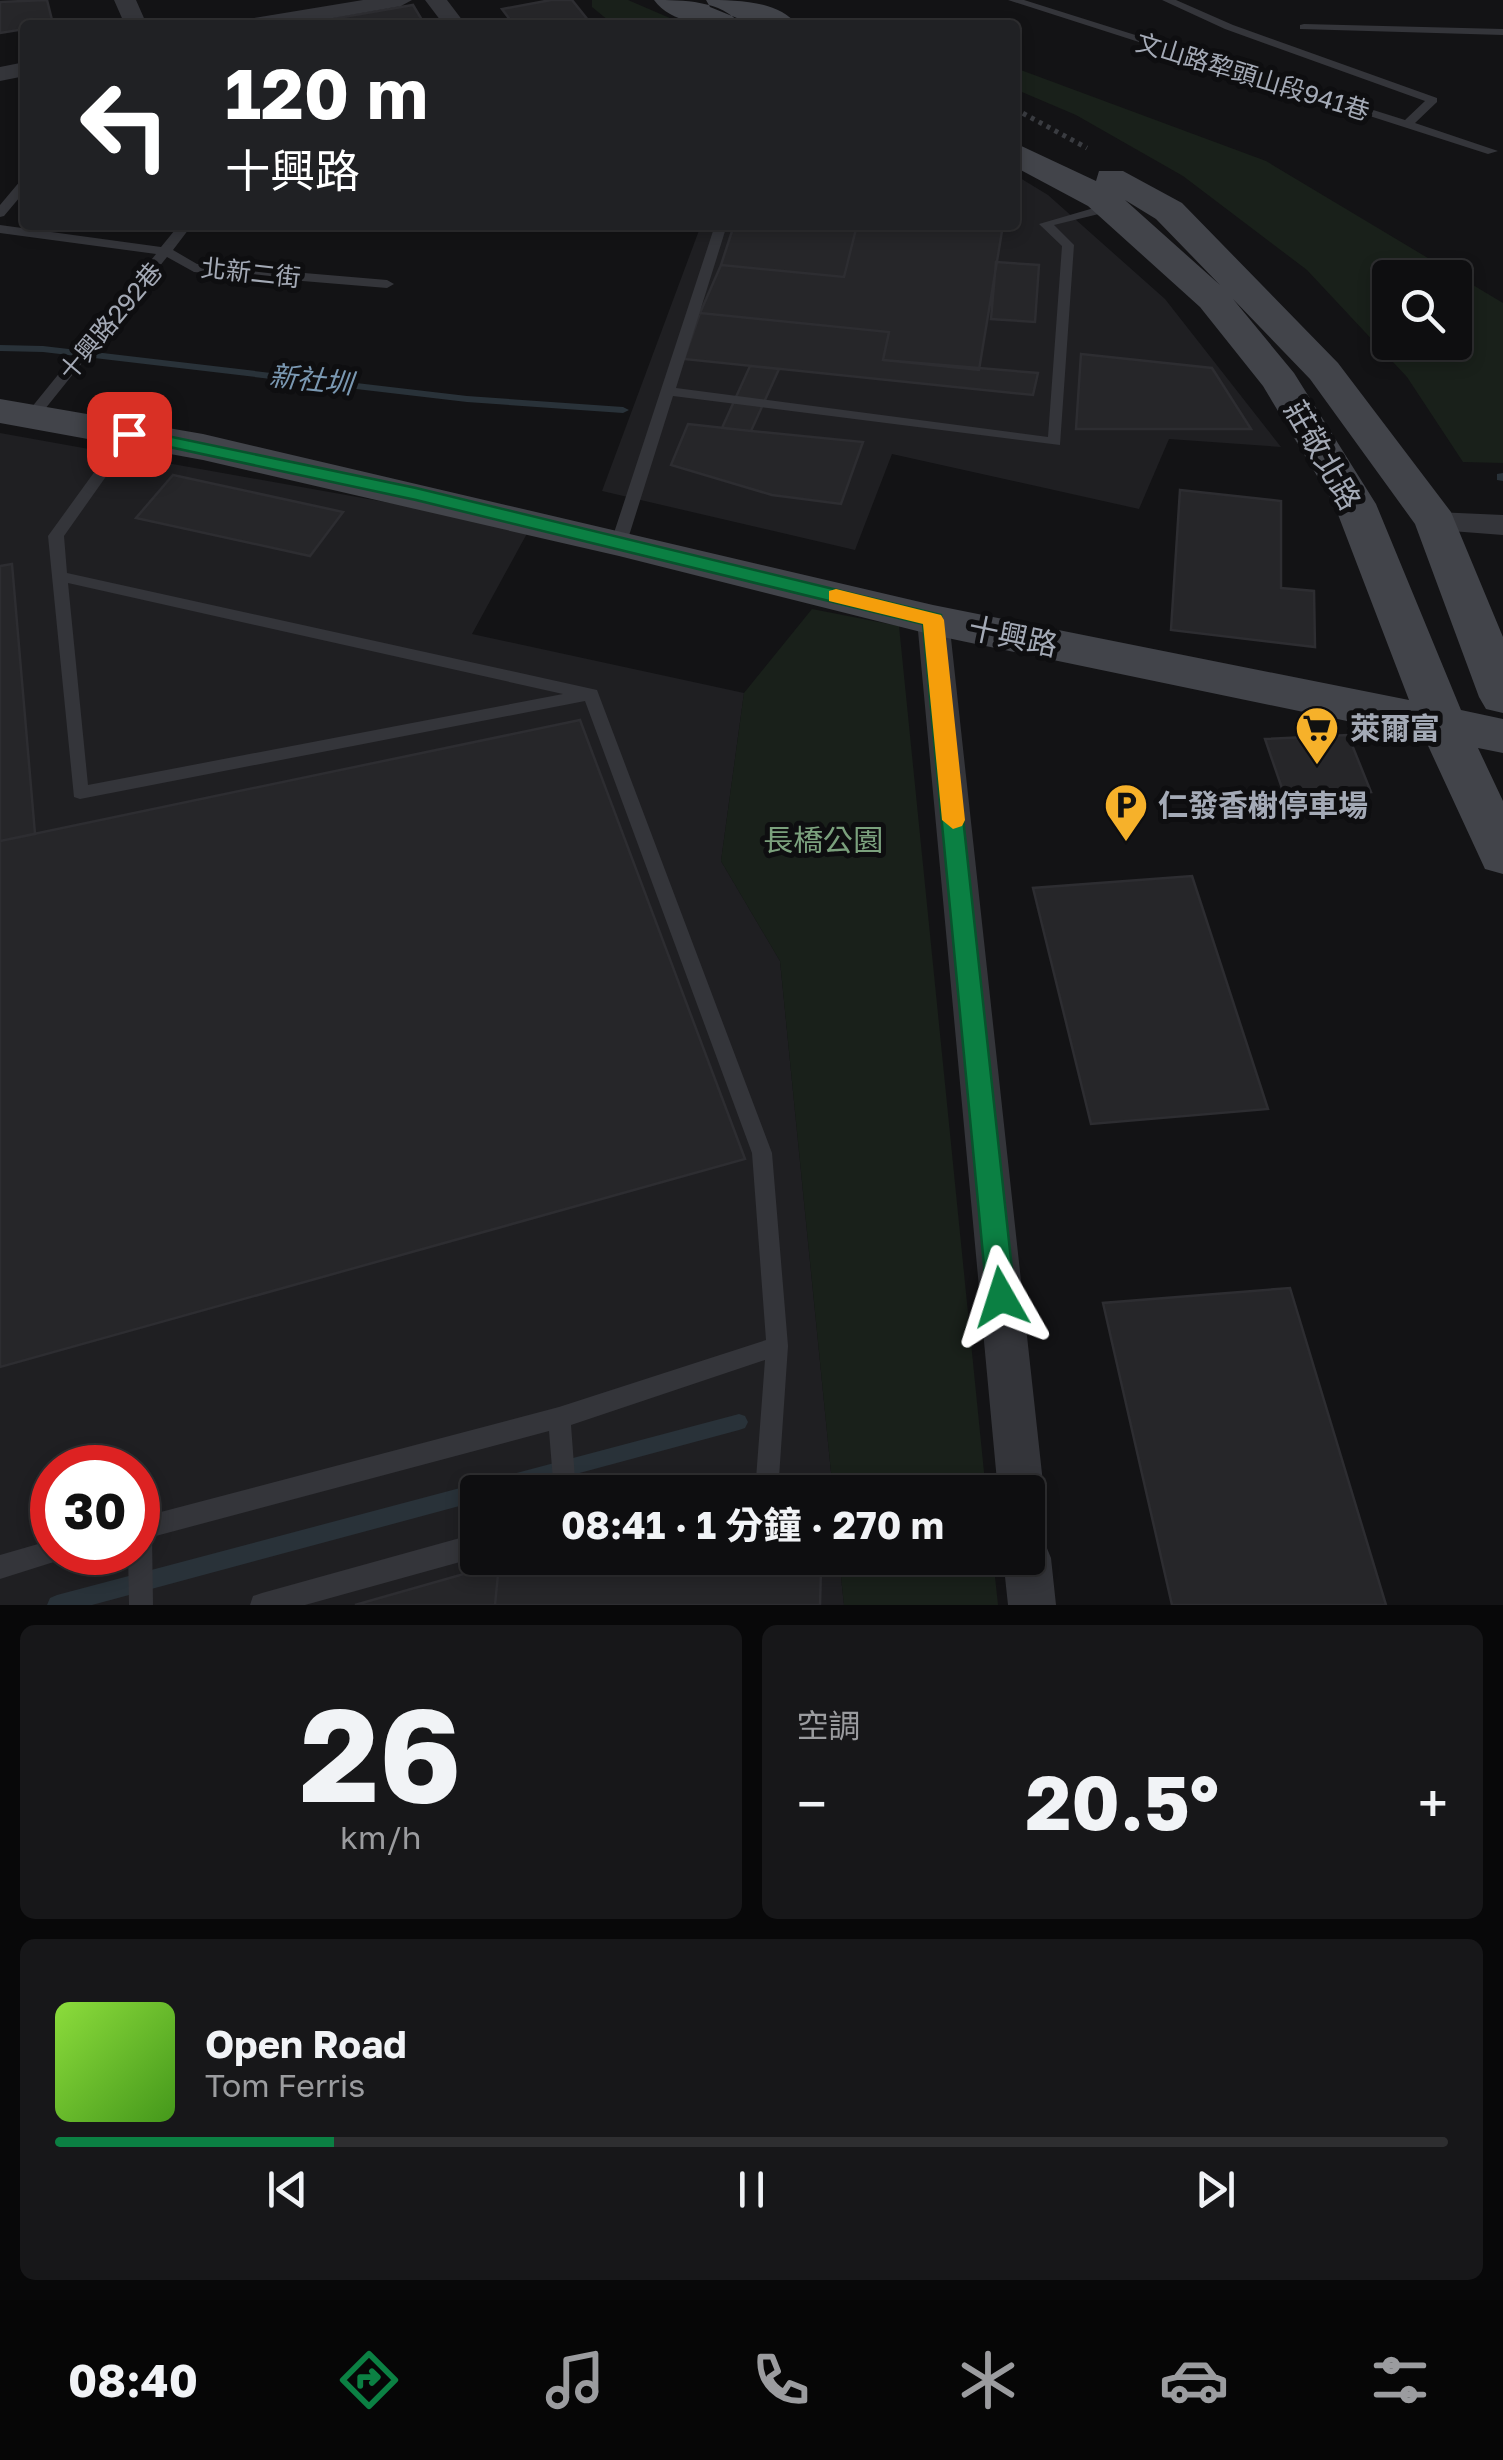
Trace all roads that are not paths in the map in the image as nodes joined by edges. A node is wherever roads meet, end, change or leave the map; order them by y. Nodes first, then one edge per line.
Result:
1 (401, 0) edge
2 (436, 0) edge
3 (669, 0) edge
4 (721, 0) edge
5 (1013, 0) edge
6 (1167, 0) edge
7 (283, 20) edge
8 (451, 20) edge
9 (714, 20) edge
10 (769, 20) edge
11 (1304, 27) dead end
12 (1503, 32) edge
13 (1406, 124) junction
14 (1020, 125) edge
15 (1492, 151) dead end
16 (1020, 155) edge
17 (20, 190) edge
18 (1111, 207) junction
19 (0, 213) edge
20 (0, 229) edge
21 (182, 230) edge
22 (718, 230) edge
23 (167, 252) junction
24 (387, 284) dead end
25 (667, 391) junction
26 (16, 414) edge
27 (129, 434) junction
28 (1436, 522) junction
29 (1503, 526) edge
30 (619, 542) junction
31 (59, 576) junction
32 (933, 620) junction
33 (590, 694) junction
34 (1503, 697) edge
35 (1443, 725) junction
36 (1503, 736) edge
37 (1503, 854) edge
38 (777, 1346) junction
39 (559, 1418) junction
40 (563, 1475) edge
41 (768, 1475) edge
42 (1019, 1475) edge
43 (160, 1523) edge
44 (460, 1550) edge
45 (30, 1558) edge
46 (0, 1567) edge
47 (140, 1575) edge
48 (1029, 1575) edge
49 (141, 1605) edge
50 (262, 1605) edge
51 (1032, 1605) edge

1 - 7 street
2 - 8 street
3 - 9 street
4 - 10 street
5 - 13 lane, 文山路犂頭山段941巷
6 - 13 lane
11 - 12 lane
13 - 15 lane, 文山路犂頭山段941巷
14 - 28 street, 莊敬北路
16 - 18 street, 莊敬北路
17 - 19 lane
18 - 25 lane
18 - 35 street, 莊敬北路
20 - 23 lane, 北新二街
21 - 23 lane, 十興路292巷
22 - 25 lane
23 - 24 lane, 北新二街
23 - 26 lane, 十興路292巷
25 - 30 lane
26 - 27 street, 十興路
27 - 30 street, 十興路
27 - 31 lane
28 - 29 street
28 - 34 street, 莊敬北路
30 - 32 street, 十興路
31 - 33 lane
31 - 33 lane
32 - 35 street, 十興路
32 - 42 street
33 - 38 lane
35 - 36 street, 十興路
35 - 37 street, 莊敬北路
38 - 39 lane
38 - 41 lane
39 - 40 lane
39 - 43 lane
44 - 50 lane
45 - 46 lane
47 - 49 lane
48 - 51 street

